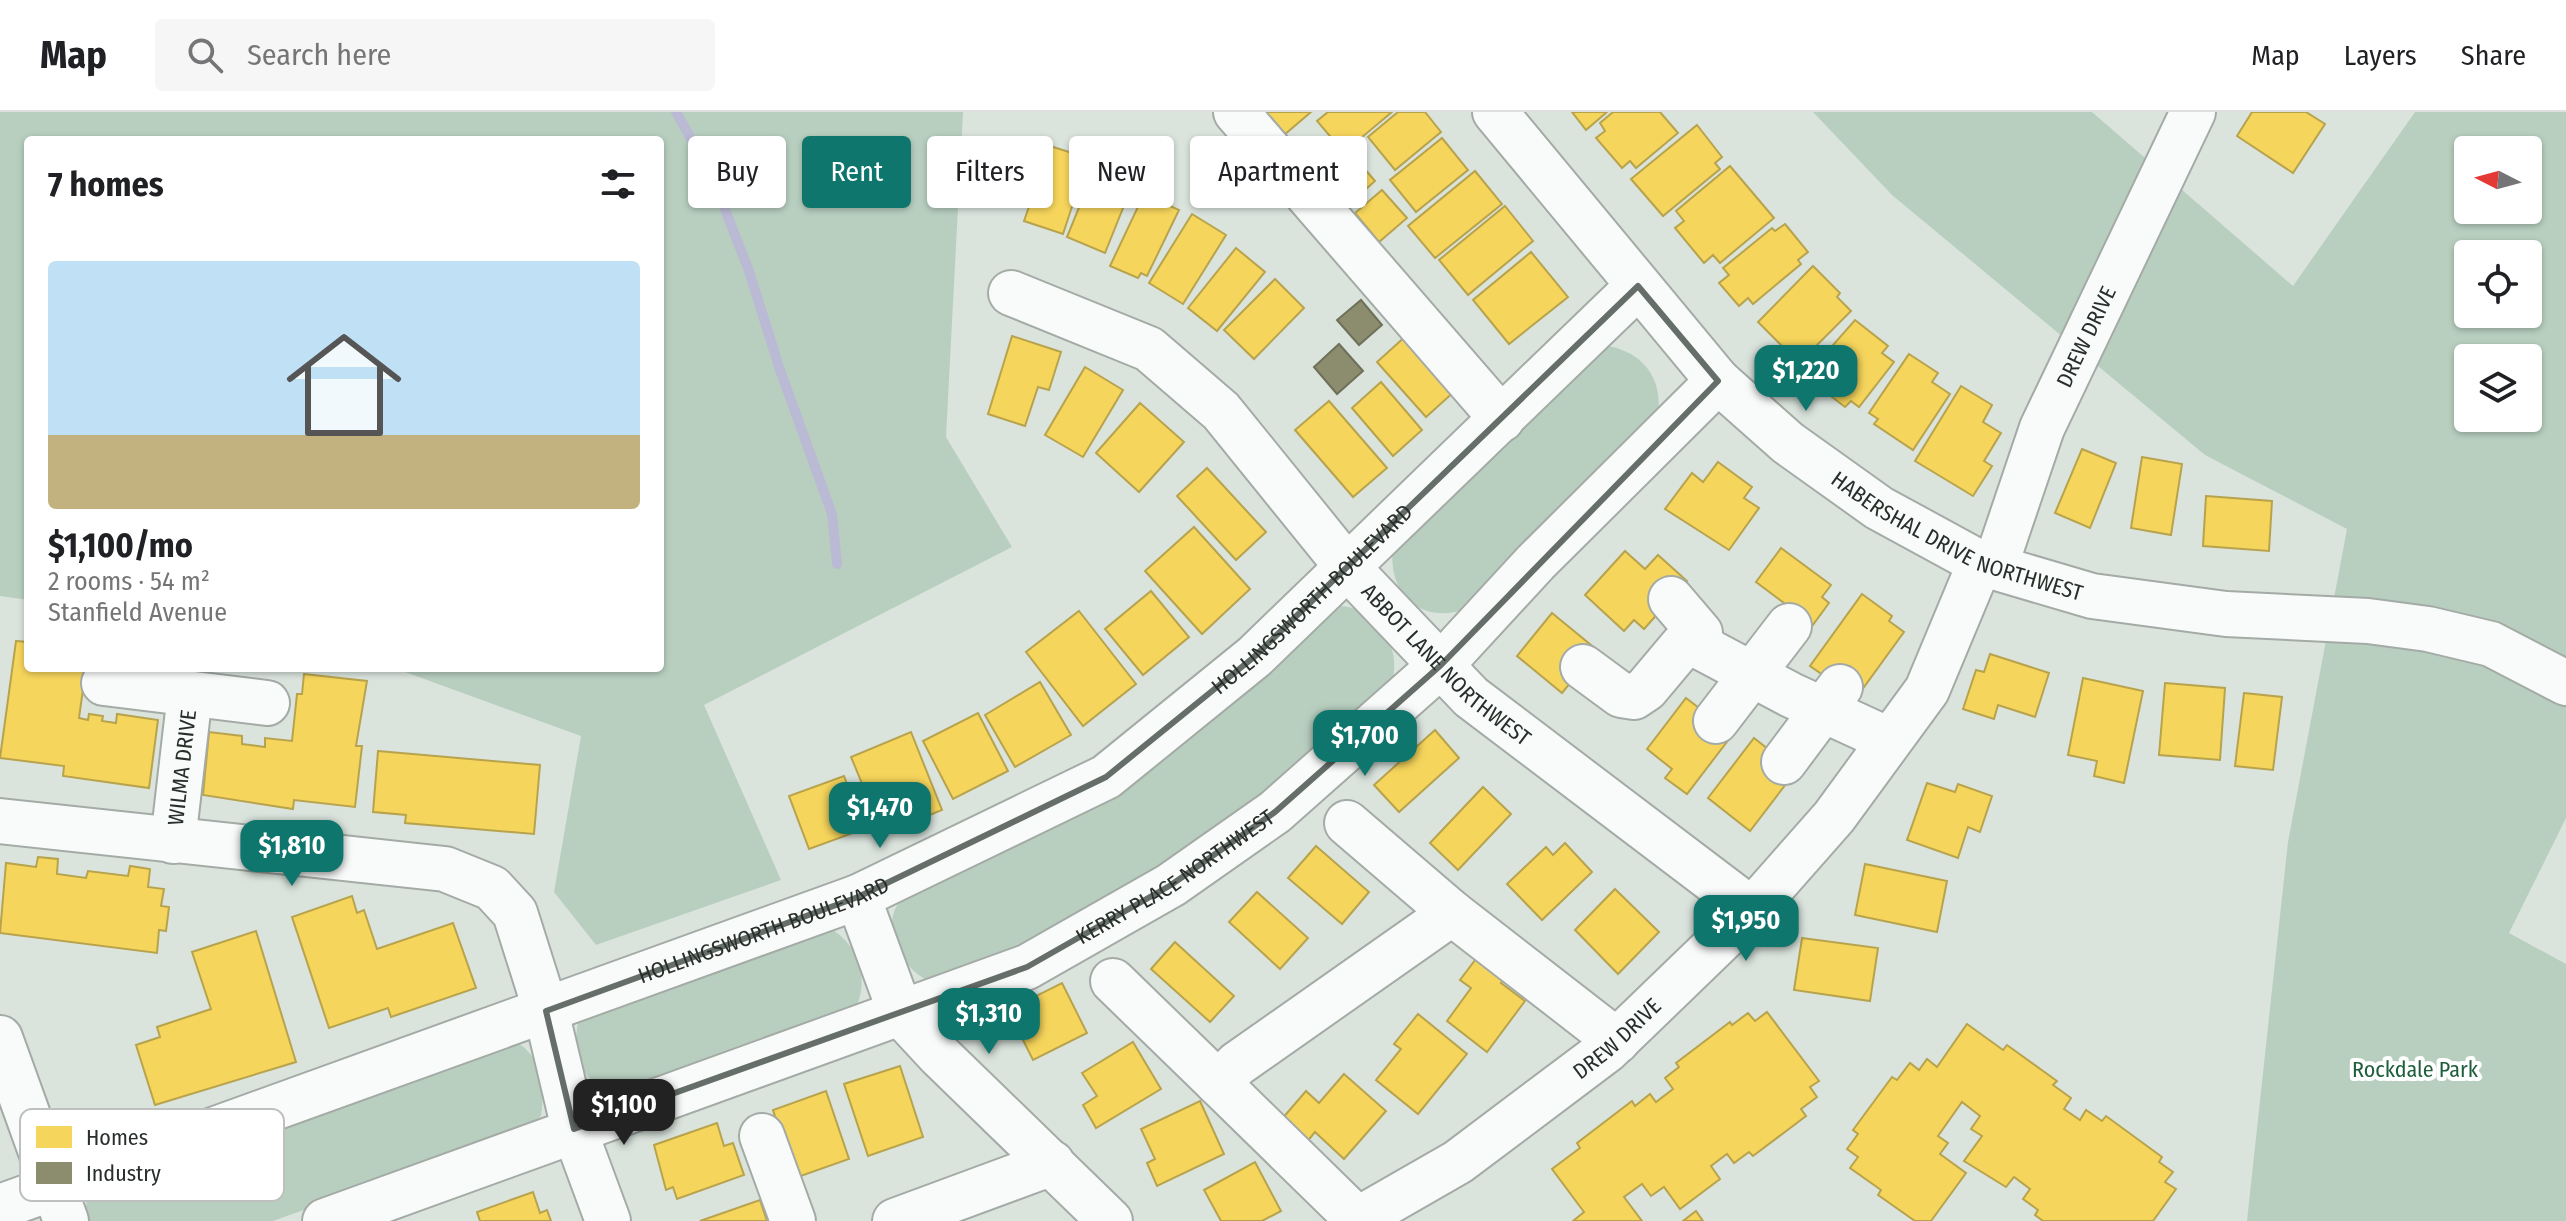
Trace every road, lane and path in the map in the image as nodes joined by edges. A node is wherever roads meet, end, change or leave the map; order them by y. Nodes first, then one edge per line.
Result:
1 (1236, 112) edge
2 (1495, 112) edge
3 (2193, 112) edge
4 (1638, 286) junction
5 (1011, 293) dead end
6 (1718, 381) junction
7 (1502, 419) junction
8 (1987, 565) junction
9 (1348, 568) junction
10 (1671, 599) dead end
11 (1789, 626) dead end
12 (1701, 646) junction
13 (1441, 665) junction
14 (1583, 667) dead end
15 (1753, 674) junction
16 (104, 683) dead end
17 (2566, 683) edge
18 (190, 694) junction
19 (1832, 698) junction
20 (267, 703) dead end
21 (1716, 721) dead end
22 (1889, 740) junction
23 (1784, 762) dead end
24 (0, 821) edge
25 (1347, 823) dead end
26 (173, 841) junction
27 (858, 897) junction
28 (1752, 910) junction
29 (1452, 913) junction
30 (1113, 981) dead end
31 (546, 1011) junction
32 (901, 1014) junction
33 (0, 1038) edge
34 (1617, 1041) junction
35 (1218, 1083) junction
36 (26, 1109) edge
37 (284, 1116) edge
38 (574, 1129) junction
39 (762, 1136) dead end
40 (1052, 1163) junction
41 (423, 1204) edge
42 (61, 1205) edge
43 (0, 1207) edge
44 (1357, 1220) edge
45 (325, 1221) edge
46 (608, 1221) edge
47 (793, 1221) edge
48 (895, 1221) edge
49 (1110, 1221) edge

1 - 7 street
2 - 4 street, HABERSHAL DRIVE NORTHWEST
3 - 8 street, DREW DRIVE
4 - 6 street, HABERSHAL DRIVE NORTHWEST
4 - 7 street, HOLLINGSWORTH BOULEVARD
5 - 9 street, ABBOT LANE NORTHWEST
6 - 8 street, HABERSHAL DRIVE NORTHWEST
6 - 13 street, KERRY PLACE NORTHWEST
7 - 9 street, HOLLINGSWORTH BOULEVARD
8 - 17 street, HABERSHAL DRIVE NORTHWEST
8 - 22 street, DREW DRIVE
9 - 13 street, ABBOT LANE NORTHWEST
9 - 27 street, HOLLINGSWORTH BOULEVARD
10 - 12 street
11 - 15 street
12 - 14 street
12 - 15 street
13 - 28 street, ABBOT LANE NORTHWEST
13 - 32 street, KERRY PLACE NORTHWEST
15 - 19 street
15 - 21 street
16 - 18 street
18 - 20 street
18 - 26 street, WILMA DRIVE
19 - 22 street
19 - 23 street
22 - 28 street, DREW DRIVE
24 - 26 street
25 - 29 street
26 - 31 street
27 - 31 street, HOLLINGSWORTH BOULEVARD
27 - 32 street
28 - 34 street, DREW DRIVE
29 - 34 street
29 - 35 street
30 - 35 street
31 - 37 street, HOLLINGSWORTH BOULEVARD
31 - 38 street
32 - 38 street, KERRY PLACE NORTHWEST
32 - 40 street
33 - 36 street
34 - 44 street, DREW DRIVE
35 - 44 street
38 - 41 street, KERRY PLACE NORTHWEST
38 - 46 street
39 - 47 street
40 - 48 street
40 - 49 street
41 - 45 street, KERRY PLACE NORTHWEST
42 - 43 street, HOLLINGSWORTH BOULEVARD

